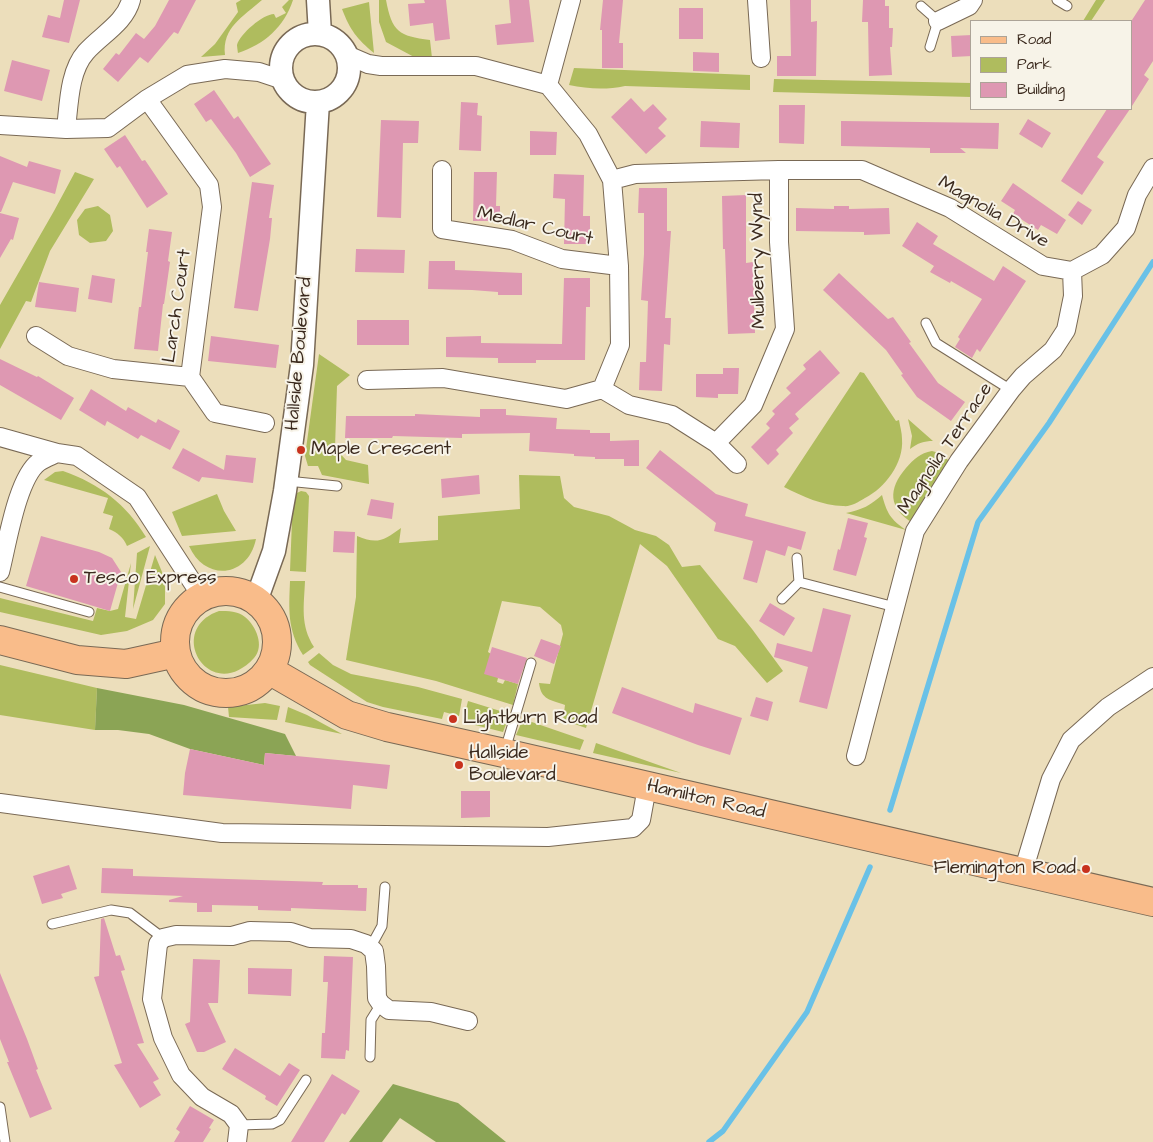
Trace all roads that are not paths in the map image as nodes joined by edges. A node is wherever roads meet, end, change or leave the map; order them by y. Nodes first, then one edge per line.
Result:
1 (131, 0) edge
2 (318, 0) edge
3 (571, 0) edge
4 (757, 0) edge
5 (973, 0) edge
6 (1057, 0) edge
7 (921, 6) dead end
8 (1067, 6) dead end
9 (938, 21) junction
10 (320, 34) junction
11 (930, 47) dead end
12 (347, 55) junction
13 (761, 58) dead end
14 (283, 80) junction
15 (548, 85) junction
16 (147, 99) junction
17 (318, 102) junction
18 (0, 125) edge
19 (66, 129) junction
20 (1153, 168) edge
21 (442, 170) dead end
22 (780, 170) junction
23 (612, 180) junction
24 (619, 266) junction
25 (1072, 271) junction
26 (926, 323) dead end
27 (36, 336) dead end
28 (190, 377) junction
29 (367, 380) dead end
30 (602, 389) junction
31 (1011, 390) junction
32 (265, 423) dead end
33 (0, 437) edge
34 (716, 442) junction
35 (57, 453) junction
36 (737, 464) dead end
37 (287, 481) junction
38 (336, 486) dead end
39 (797, 558) dead end
40 (0, 572) edge
41 (799, 582) junction
42 (0, 587) edge
43 (202, 597) junction
44 (782, 599) dead end
45 (256, 601) junction
46 (895, 607) junction
47 (88, 612) dead end
48 (0, 640) edge
49 (176, 653) junction
50 (531, 663) dead end
51 (269, 670) junction
52 (1153, 677) edge
53 (504, 753) junction
54 (856, 756) dead end
55 (647, 787) junction
56 (0, 803) edge
57 (1023, 872) junction
58 (385, 888) dead end
59 (1153, 902) edge
60 (52, 924) dead end
61 (163, 938) junction
62 (370, 948) junction
63 (381, 1004) junction
64 (468, 1021) dead end
65 (370, 1057) dead end
66 (306, 1080) dead end
67 (0, 1107) edge
68 (238, 1133) edge
69 (5, 1142) edge

1 - 19 street
2 - 10 street
3 - 15 street
4 - 13 street
5 - 9 street
6 - 8 lane
7 - 9 lane
9 - 11 lane
10 - 12 street
10 - 14 street
12 - 15 street
12 - 17 street
14 - 16 street
14 - 17 street
15 - 23 street
16 - 19 street
16 - 28 street, Larch Court
17 - 37 street, Hallside Boulevard
18 - 19 street
20 - 25 street
21 - 24 street, Medlar Court
22 - 23 street, Magnolia Drive
22 - 25 street, Magnolia Drive
22 - 34 street, Mulberry Wynd
23 - 24 street
24 - 30 street
25 - 31 street, Magnolia Terrace
26 - 31 lane
27 - 28 street, Larch Court
28 - 32 street
29 - 30 street
30 - 34 street
31 - 46 street, Magnolia Terrace
33 - 35 street
34 - 36 street
35 - 40 street
35 - 43 street
37 - 38 lane
37 - 45 street, Hallside Boulevard
39 - 41 lane
41 - 44 lane
41 - 46 lane
42 - 47 lane
43 - 45 main road
43 - 49 main road
45 - 51 main road
46 - 54 street, Magnolia Terrace
48 - 49 main road
49 - 51 main road
50 - 53 lane
51 - 53 main road, Hamilton Road
52 - 57 street
53 - 55 main road, Hamilton Road
55 - 56 street
55 - 57 main road, Hamilton Road
57 - 59 main road, Hamilton Road
58 - 62 lane
60 - 61 lane
61 - 62 street
61 - 68 street
62 - 63 street
63 - 64 street
63 - 65 lane
66 - 68 lane
67 - 69 lane

